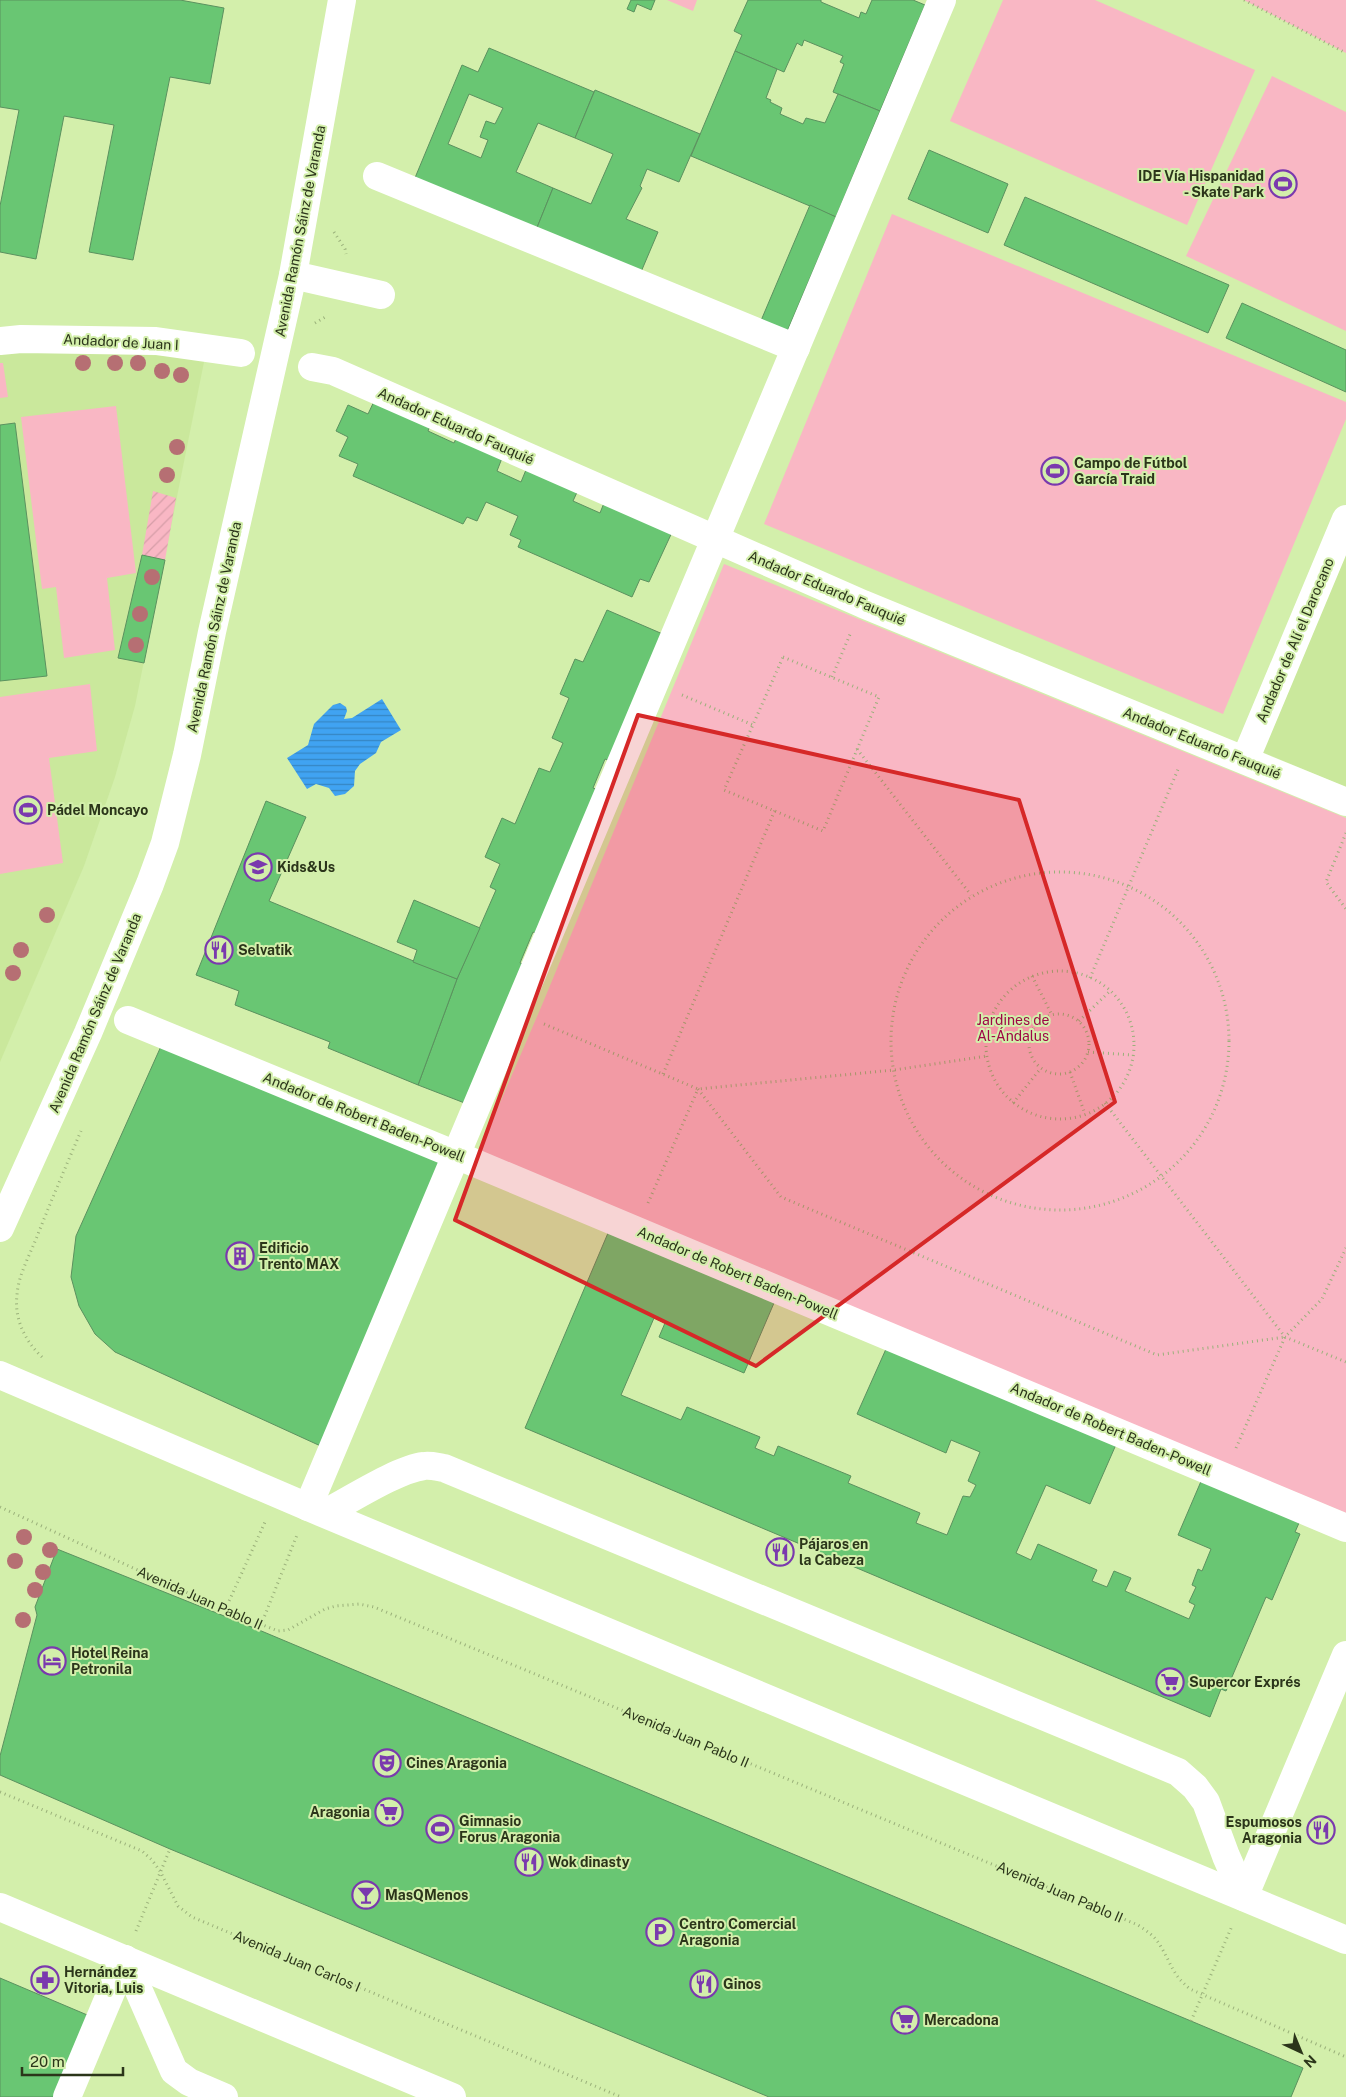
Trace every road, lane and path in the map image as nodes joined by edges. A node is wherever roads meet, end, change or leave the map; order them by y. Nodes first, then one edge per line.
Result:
1 (342, 0) edge
2 (942, 0) edge
3 (1244, 0) edge
4 (1346, 53) edge
5 (377, 176) dead end
6 (293, 275) junction
7 (381, 295) dead end
8 (0, 341) edge
9 (796, 348) junction
10 (241, 353) dead end
11 (312, 367) dead end
12 (1346, 519) edge
13 (715, 540) junction
14 (863, 604) junction
15 (832, 677) junction
16 (655, 684) junction
17 (753, 725) junction
18 (1191, 738) junction
19 (857, 749) junction
20 (1245, 760) junction
21 (1346, 802) edge
22 (775, 810) junction
23 (1346, 833) edge
24 (1128, 885) junction
25 (971, 895) junction
26 (1346, 910) edge
27 (1032, 976) junction
28 (1090, 978) junction
29 (1110, 991) junction
30 (516, 1012) junction
31 (1052, 1015) junction
32 (128, 1020) dead end
33 (1079, 1021) junction
34 (986, 1039) junction
35 (1030, 1041) junction
36 (1088, 1052) junction
37 (987, 1056) junction
38 (1133, 1056) junction
39 (1041, 1068) junction
40 (894, 1070) junction
41 (1070, 1072) junction
42 (663, 1074) junction
43 (698, 1089) junction
44 (1105, 1102) junction
45 (1013, 1103) junction
46 (1085, 1114) junction
47 (456, 1155) junction
48 (1160, 1177) junction
49 (644, 1212) dead end
50 (0, 1228) edge
51 (1346, 1248) edge
52 (24, 1269) dead end
53 (1285, 1338) junction
54 (45, 1359) dead end
55 (1346, 1362) edge
56 (0, 1374) edge
57 (1233, 1456) dead end
58 (278, 1493) junction
59 (0, 1507) edge
60 (317, 1510) junction
61 (1346, 1528) edge
62 (225, 1610) junction
63 (260, 1628) junction
64 (1346, 1655) edge
65 (0, 1792) edge
66 (170, 1849) dead end
67 (160, 1871) junction
68 (1244, 1897) junction
69 (0, 1907) edge
70 (1346, 1940) edge
71 (125, 1959) junction
72 (1203, 1996) junction
73 (1190, 2021) dead end
74 (1346, 2057) edge
75 (67, 2097) edge
76 (224, 2097) edge
77 (452, 2097) edge
78 (621, 2097) edge

1 - 6 street, Avenida Ramón Sáinz de Varanda
2 - 9 street
3 - 4 path
5 - 9 street
6 - 7 street
6 - 50 street, Avenida Ramón Sáinz de Varanda
8 - 10 street, Andador de Juan I
9 - 13 street
11 - 13 street, Andador Eduardo Fauquié
12 - 20 street, Andador de Alí el Darocano
13 - 14 street, Andador Eduardo Fauquié
13 - 16 street
14 - 15 path
14 - 18 street, Andador Eduardo Fauquié
15 - 17 path
15 - 19 path
16 - 17 path
16 - 30 street
17 - 22 path
18 - 20 street, Andador Eduardo Fauquié
18 - 24 path
19 - 22 path
19 - 25 path
20 - 21 street, Andador Eduardo Fauquié
22 - 42 path
23 - 26 path
24 - 25 path
24 - 28 path
24 - 48 path
25 - 40 path
27 - 28 path
27 - 31 path
27 - 34 path
28 - 29 path
29 - 33 path
29 - 38 path
30 - 42 path
30 - 47 street
31 - 33 path
31 - 35 path
32 - 47 street, Andador de Robert Baden-Powell
33 - 36 path
34 - 35 path
34 - 37 path
35 - 39 path
36 - 38 path
36 - 41 path
37 - 40 path
37 - 45 path
38 - 44 path
39 - 41 path
39 - 45 path
40 - 43 path
40 - 48 path
41 - 46 path
42 - 43 path
43 - 49 path
43 - 53 path
44 - 46 path
44 - 48 path
45 - 46 path
47 - 60 street
47 - 61 street, Andador de Robert Baden-Powell
48 - 53 path
51 - 53 path
52 - 54 path
53 - 55 path
53 - 57 path
56 - 58 street
58 - 60 street
58 - 62 path
59 - 62 path, Avenida Juan Pablo II
60 - 63 path
60 - 68 street
60 - 68 street
62 - 63 path, Avenida Juan Pablo II
63 - 72 path, Avenida Juan Pablo II
64 - 68 street
65 - 67 path, Avenida Juan Carlos I
66 - 67 path
67 - 71 path
67 - 78 path, Avenida Juan Carlos I
68 - 70 street
68 - 72 path
69 - 71 street
71 - 75 street
71 - 76 street
71 - 77 street
72 - 73 path
72 - 74 path, Avenida Juan Pablo II

